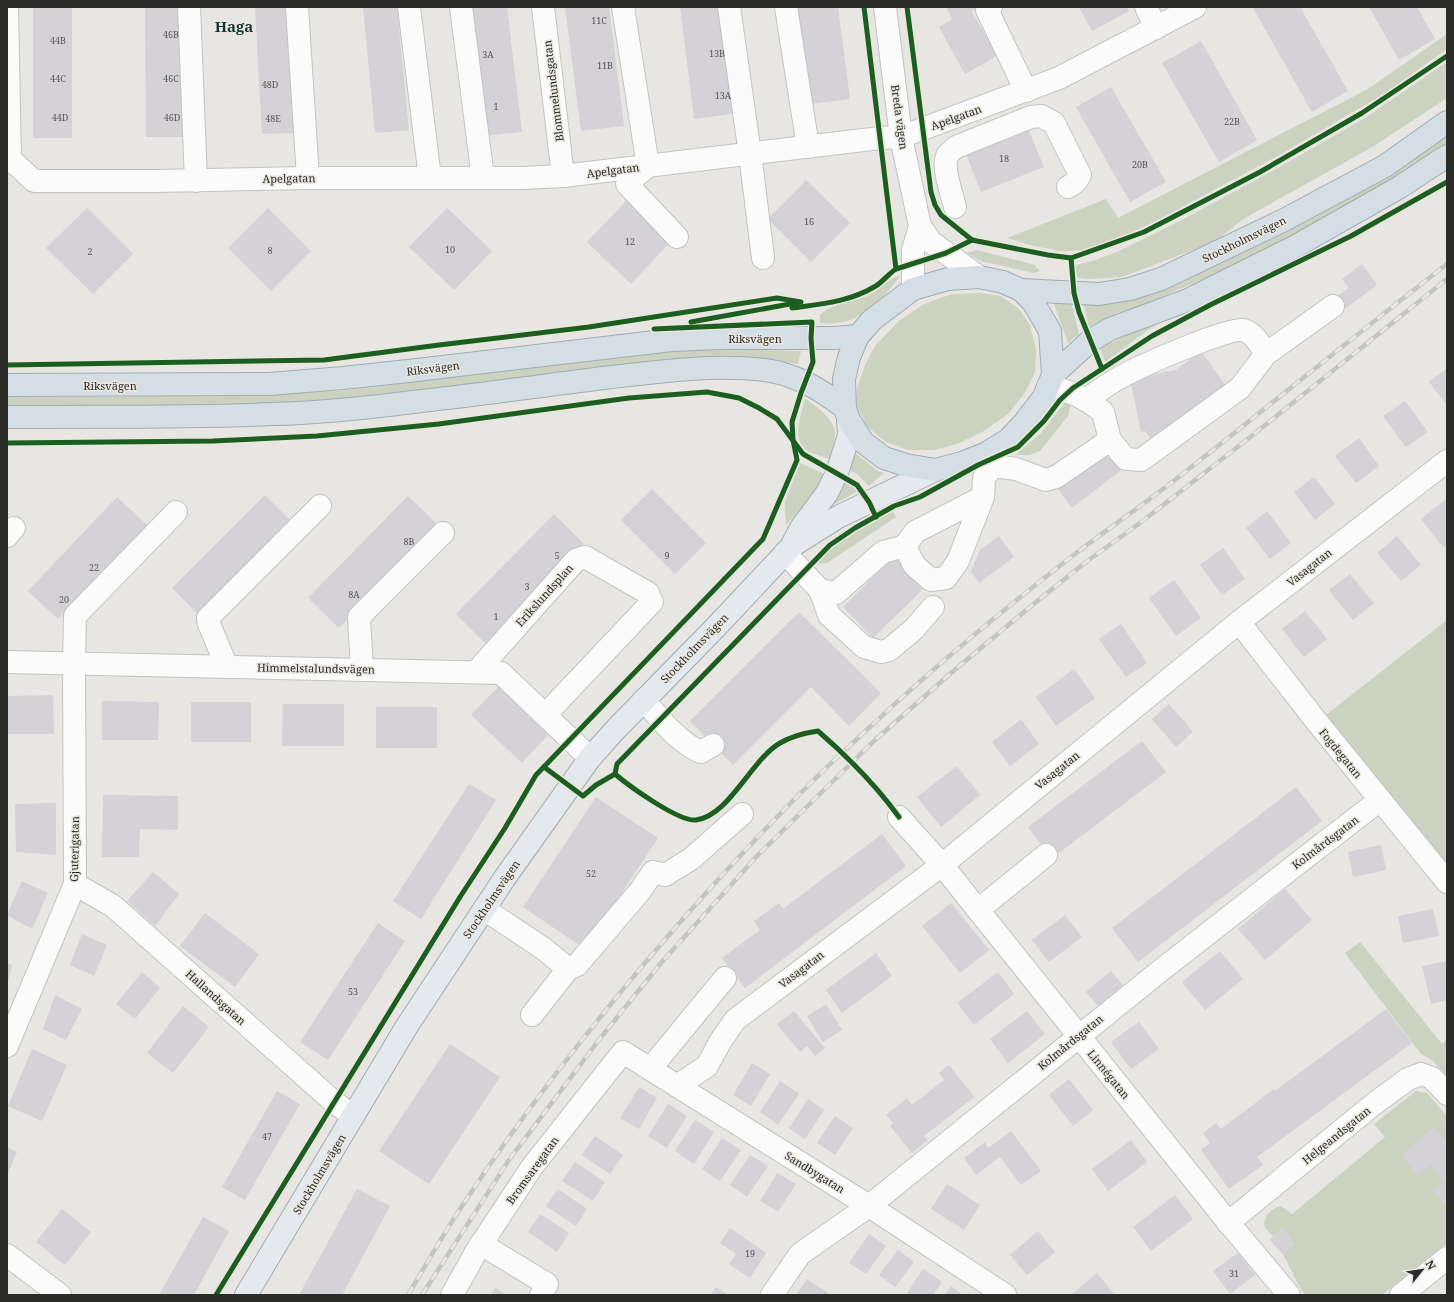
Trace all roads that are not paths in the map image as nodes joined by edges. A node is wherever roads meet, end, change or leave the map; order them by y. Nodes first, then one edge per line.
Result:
1 (7, 7) edge
2 (189, 7) edge
3 (297, 7) edge
4 (409, 7) edge
5 (461, 7) edge
6 (543, 7) edge
7 (623, 7) edge
8 (729, 7) edge
9 (786, 7) edge
10 (885, 7) edge
11 (991, 7) edge
12 (1146, 7) edge
13 (1195, 7) edge
14 (1156, 28) junction
15 (1026, 91) junction
16 (1447, 122) edge
17 (901, 137) junction
18 (808, 147) junction
19 (750, 154) junction
20 (1447, 156) edge
21 (8, 161) edge
22 (648, 166) junction
23 (563, 176) junction
24 (308, 178) junction
25 (430, 178) junction
26 (483, 178) junction
27 (196, 181) junction
28 (1068, 187) dead end
29 (955, 206) dead end
30 (920, 226) junction
31 (677, 237) dead end
32 (763, 258) dead end
33 (978, 277) junction
34 (913, 289) junction
35 (1021, 290) junction
36 (1333, 306) dead end
37 (858, 336) junction
38 (1266, 354) junction
39 (1051, 380) junction
40 (7, 385) edge
41 (1086, 400) junction
42 (847, 413) junction
43 (7, 417) edge
44 (1110, 440) junction
45 (989, 460) junction
46 (1447, 462) edge
47 (934, 470) junction
48 (983, 497) junction
49 (320, 506) dead end
50 (176, 512) dead end
51 (442, 533) dead end
52 (905, 546) junction
53 (788, 550) junction
54 (820, 590) junction
55 (933, 607) dead end
56 (1239, 622) junction
57 (7, 662) edge
58 (74, 663) junction
59 (227, 667) junction
60 (362, 670) junction
61 (476, 672) junction
62 (644, 700) junction
63 (545, 715) junction
64 (713, 745) dead end
65 (590, 758) junction
66 (1380, 800) junction
67 (742, 814) dead end
68 (899, 817) dead end
69 (1046, 855) dead end
70 (942, 865) junction
71 (1447, 882) edge
72 (75, 884) junction
73 (484, 909) junction
74 (978, 910) junction
75 (568, 969) junction
76 (725, 978) dead end
77 (532, 1015) dead end
78 (9, 1036) edge
79 (1078, 1036) junction
80 (623, 1052) joint
81 (650, 1069) junction
82 (677, 1086) junction
83 (1447, 1094) edge
84 (353, 1116) junction
85 (869, 1206) junction
86 (1228, 1223) junction
87 (482, 1244) junction
88 (7, 1255) edge
89 (1447, 1258) edge
90 (50, 1292) edge
91 (1281, 1292) edge
92 (246, 1295) edge
93 (452, 1295) edge
94 (541, 1295) edge
95 (772, 1295) edge
96 (1005, 1295) edge
97 (1401, 1295) edge

1 - 21 street
2 - 27 street
3 - 24 street
4 - 25 street
5 - 26 street
6 - 23 street, Blommelundsgatan
7 - 22 street
8 - 19 street
9 - 18 street
10 - 17 street, Breda vägen
11 - 15 street
12 - 14 street
13 - 14 street, Apelgatan
14 - 15 street, Apelgatan
15 - 17 street, Apelgatan
16 - 35 highway, Stockholmsvägen
17 - 18 street, Apelgatan
17 - 30 street, Breda vägen
18 - 19 street, Apelgatan
19 - 22 street, Apelgatan
19 - 32 street
20 - 39 highway
21 - 27 street, Apelgatan
22 - 23 street, Apelgatan
22 - 31 street
23 - 26 street, Apelgatan
24 - 25 street, Apelgatan
24 - 27 street, Apelgatan
25 - 26 street, Apelgatan
28 - 29 street
30 - 33 street, Breda vägen
30 - 34 street, Breda vägen
33 - 34 highway
33 - 35 highway
34 - 37 highway
35 - 39 highway
36 - 38 street
37 - 40 highway, Riksvägen
37 - 42 highway
38 - 41 street
38 - 44 street
39 - 41 street
39 - 45 highway
41 - 44 street
42 - 43 highway
42 - 47 highway
42 - 53 main road, Stockholmsvägen
44 - 45 street
45 - 47 highway
45 - 48 street
46 - 56 street, Vasagatan
47 - 53 main road, Stockholmsvägen
48 - 52 street
48 - 52 street
49 - 59 street
50 - 58 street, Gjuterigatan
51 - 60 street
52 - 54 street
53 - 54 street
53 - 62 main road, Stockholmsvägen
54 - 55 street
56 - 66 street, Fogdegatan
56 - 70 street, Vasagatan
57 - 58 street, Himmelstalundsvägen
58 - 59 street, Himmelstalundsvägen
58 - 72 street, Gjuterigatan
59 - 60 street, Himmelstalundsvägen
60 - 61 street, Himmelstalundsvägen
61 - 63 street, Himmelstalundsvägen
61 - 63 street, Erikslundsplan
62 - 64 street
62 - 65 main road, Stockholmsvägen
63 - 65 street, Himmelstalundsvägen
65 - 73 main road, Stockholmsvägen
66 - 71 street, Fogdegatan
66 - 79 street, Kolmårdsgatan
67 - 75 street
68 - 70 street, Linnégatan
69 - 74 street
70 - 74 street, Linnégatan
70 - 82 street, Vasagatan
72 - 78 street, Gjuterigatan
72 - 84 street, Hallandsgatan
73 - 75 street
73 - 84 main road, Stockholmsvägen
74 - 79 street, Linnégatan
75 - 77 street
76 - 81 street
79 - 85 street, Kolmårdsgatan
79 - 86 street, Linnégatan
80 - 81 street, Sandbygatan
80 - 87 street, Bromsaregatan
81 - 82 street, Sandbygatan
82 - 85 street, Sandbygatan
83 - 86 street, Helgeandsgatan
84 - 92 main road, Stockholmsvägen
85 - 95 street, Kolmårdsgatan
85 - 96 street, Sandbygatan
86 - 91 street, Linnégatan
87 - 93 street, Bromsaregatan
87 - 94 street
88 - 90 street
89 - 97 street

